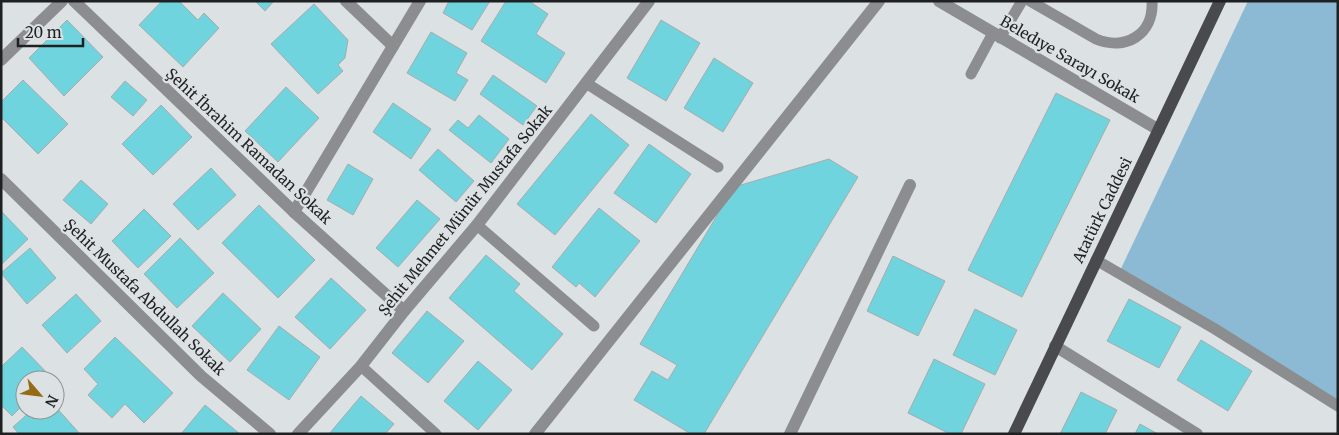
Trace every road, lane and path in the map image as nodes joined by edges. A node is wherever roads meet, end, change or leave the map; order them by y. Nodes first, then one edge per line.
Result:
1 (62, 1) edge
2 (74, 1) edge
3 (346, 1) edge
4 (420, 1) edge
5 (649, 1) edge
6 (879, 1) edge
7 (939, 1) edge
8 (1022, 1) edge
9 (1030, 1) edge
10 (1152, 1) edge
11 (1220, 1) edge
12 (997, 36) junction
13 (393, 46) junction
14 (1, 60) edge
15 (971, 74) dead end
16 (586, 83) junction
17 (1159, 130) junction
18 (718, 167) dead end
19 (1, 179) edge
20 (910, 185) dead end
21 (294, 212) junction
22 (477, 225) junction
23 (1096, 260) junction
24 (404, 311) junction
25 (594, 326) dead end
26 (1055, 346) junction
27 (361, 366) junction
28 (1338, 406) edge
29 (270, 434) edge
30 (298, 434) edge
31 (436, 434) edge
32 (535, 434) edge
33 (790, 434) edge
34 (1014, 434) edge
35 (1197, 434) edge

1 - 14 street
2 - 21 street, Şehit İbrahim Ramadan Sokak
3 - 13 street
4 - 13 street
5 - 16 street, Şehit Mehmet Münür Mustafa Sokak
6 - 32 street
7 - 12 street, Beledıye Sarayı Sokak
8 - 12 lane
9 - 10 lane
11 - 17 main road, Atatürk Caddesi
12 - 15 lane
12 - 17 street, Beledıye Sarayı Sokak
13 - 21 street
16 - 18 lane
16 - 22 street, Şehit Mehmet Münür Mustafa Sokak
17 - 23 main road, Atatürk Caddesi
19 - 29 street, Şehit Mustafa Abdullah Sokak
20 - 33 street
21 - 24 street, Şehit İbrahim Ramadan Sokak
22 - 24 street, Şehit Mehmet Münür Mustafa Sokak
22 - 25 lane
23 - 26 main road, Atatürk Caddesi
23 - 28 lane
24 - 27 street, Şehit Mehmet Münür Mustafa Sokak
26 - 34 main road, Atatürk Caddesi
26 - 35 street
27 - 30 street, Şehit Mehmet Münür Mustafa Sokak
27 - 31 lane

